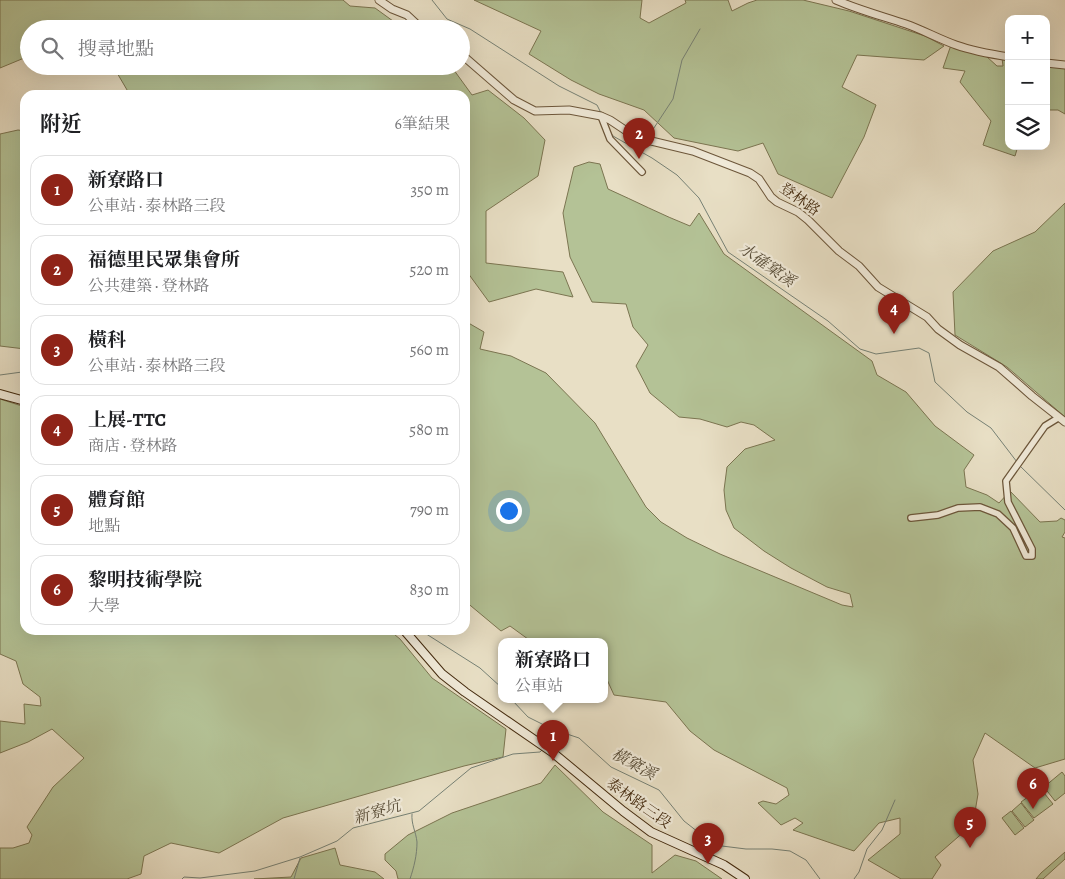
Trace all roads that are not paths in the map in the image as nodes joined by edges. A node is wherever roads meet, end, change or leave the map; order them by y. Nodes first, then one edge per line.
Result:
1 (379, 0) edge
2 (836, 0) edge
3 (412, 20) edge
4 (1005, 56) edge
5 (470, 62) edge
6 (1050, 63) edge
7 (1065, 65) edge
8 (604, 117) junction
9 (642, 172) dead end
10 (0, 394) edge
11 (20, 400) edge
12 (1062, 420) edge
13 (911, 518) dead end
14 (408, 635) edge
15 (746, 879) edge

1 - 3 street
2 - 4 street
5 - 8 street, 登林路
6 - 7 street
8 - 9 street
8 - 12 street, 登林路
10 - 11 main road
12 - 13 street
14 - 15 main road, 泰林路三段

